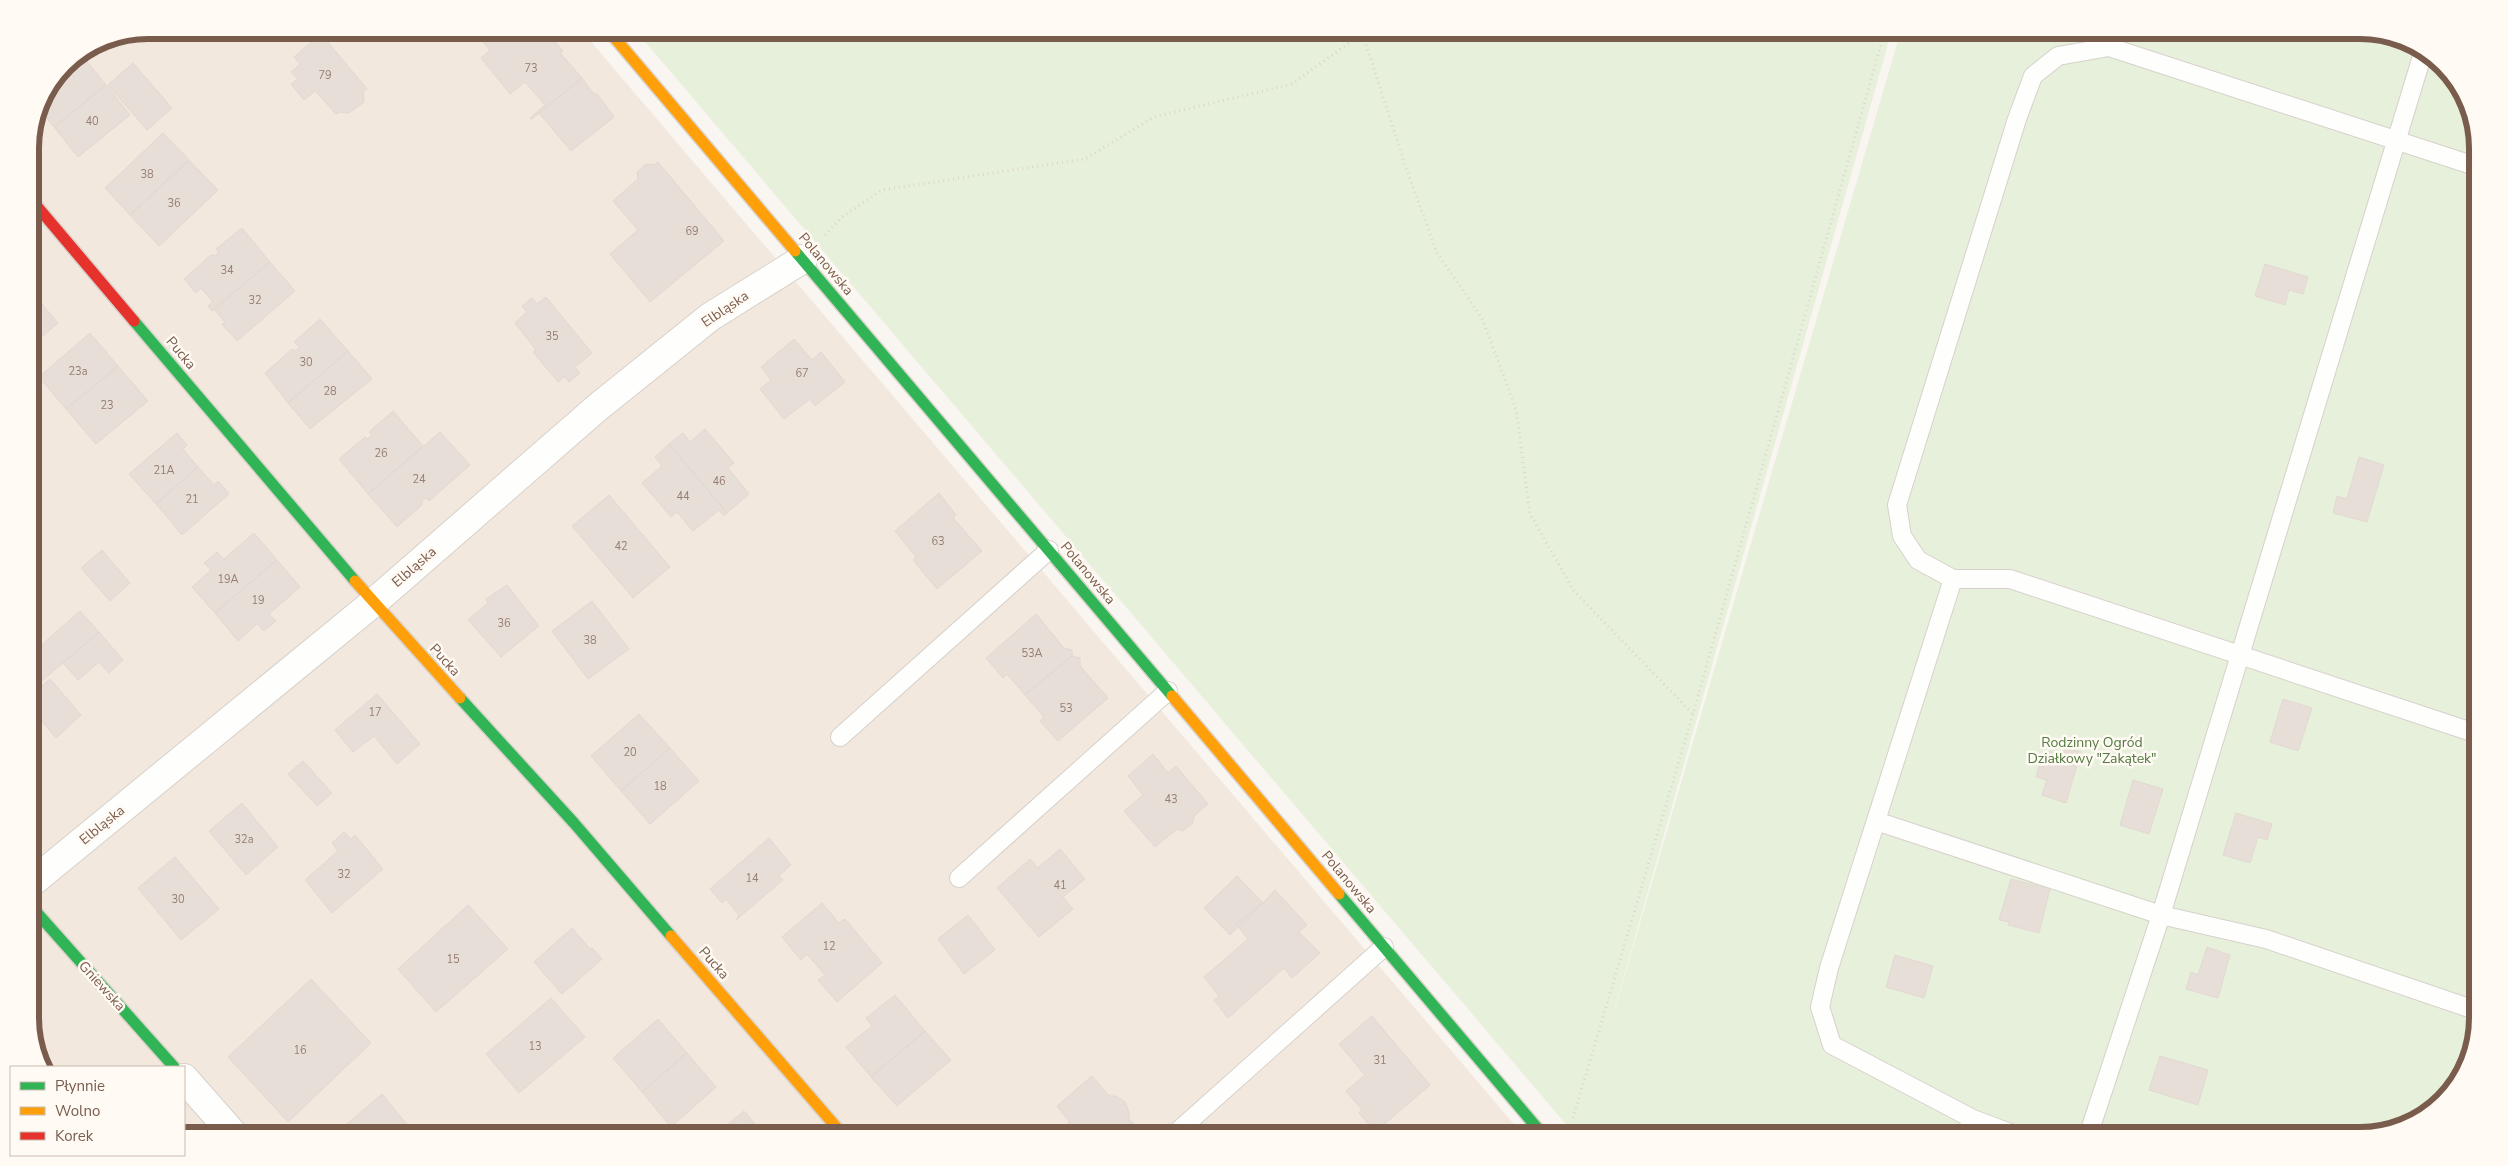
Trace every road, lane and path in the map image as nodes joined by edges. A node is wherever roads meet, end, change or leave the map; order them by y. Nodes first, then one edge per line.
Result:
1 (616, 39) edge
2 (1357, 39) edge
3 (1364, 39) edge
4 (1882, 39) edge
5 (2112, 39) edge
6 (2109, 48) junction
7 (2422, 58) edge
8 (2397, 141) junction
9 (2469, 164) edge
10 (39, 209) edge
11 (803, 259) junction
12 (1049, 550) junction
13 (1953, 579) junction
14 (373, 603) junction
15 (2240, 656) junction
16 (1168, 691) junction
17 (1693, 714) junction
18 (2469, 731) edge
19 (840, 737) dead end
20 (1876, 821) junction
21 (39, 877) edge
22 (959, 878) dead end
23 (39, 915) edge
24 (2161, 915) junction
25 (1384, 947) junction
26 (2469, 1008) edge
27 (173, 1066) edge
28 (185, 1079) edge
29 (1973, 1119) junction
30 (227, 1127) edge
31 (836, 1127) edge
32 (1183, 1127) edge
33 (1536, 1127) edge
34 (1570, 1127) dead end
35 (1969, 1127) edge
36 (1994, 1127) edge
37 (2091, 1127) edge

1 - 11 street, Polanowska
2 - 11 path
3 - 17 path
4 - 17 path
5 - 6 lane
6 - 8 lane
6 - 13 lane
7 - 8 lane
8 - 9 lane
8 - 15 lane
10 - 14 street, Pucka
11 - 12 street, Polanowska
11 - 14 street, Elbląska
12 - 16 street, Polanowska
12 - 19 lane
13 - 15 lane
13 - 20 lane
14 - 21 street, Elbląska
14 - 31 street, Pucka
15 - 18 lane
15 - 24 lane
16 - 22 lane
16 - 25 street, Polanowska
17 - 34 path
20 - 24 lane
20 - 29 lane
23 - 27 street, Gniewska
24 - 26 lane
24 - 37 lane
25 - 32 lane
25 - 33 street, Polanowska
28 - 30 street
29 - 35 lane
29 - 36 lane

